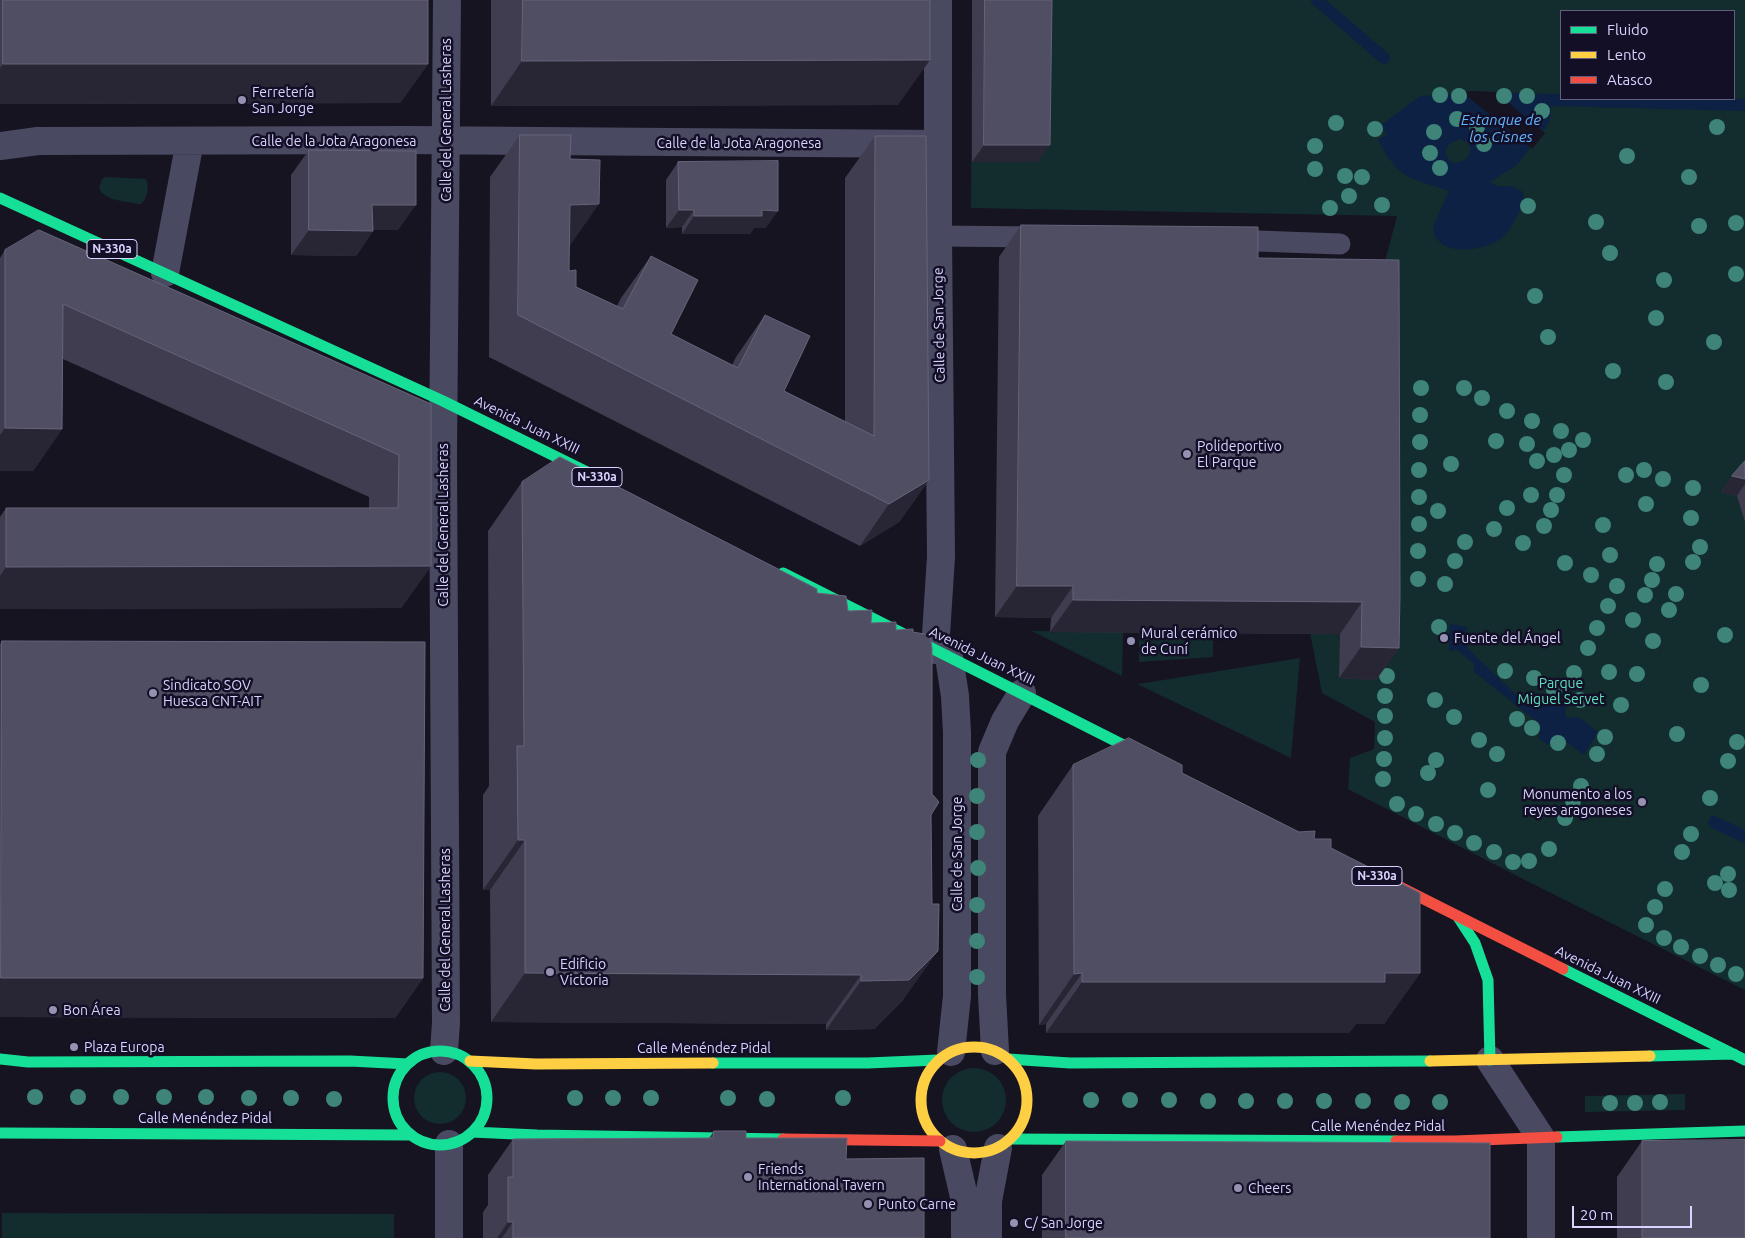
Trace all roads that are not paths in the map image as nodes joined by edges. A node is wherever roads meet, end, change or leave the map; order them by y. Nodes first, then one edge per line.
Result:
1 (447, 0) edge
2 (938, 0) edge
3 (190, 141) junction
4 (446, 141) junction
5 (938, 144) junction
6 (0, 146) edge
7 (0, 198) edge
8 (938, 236) junction
9 (1057, 238) edge
10 (1207, 240) edge
11 (1340, 244) dead end
12 (165, 273) junction
13 (443, 401) junction
14 (598, 478) edge
15 (774, 569) edge
16 (416, 643) edge
17 (444, 643) junction
18 (942, 653) junction
19 (1022, 693) junction
20 (1166, 767) edge
21 (1374, 874) edge
22 (1458, 917) junction
23 (444, 1051) junction
24 (1734, 1054) junction
25 (1002, 1055) junction
26 (944, 1056) junction
27 (0, 1059) edge
28 (1490, 1060) junction
29 (1745, 1060) edge
30 (470, 1061) junction
31 (408, 1064) junction
32 (1745, 1131) edge
33 (0, 1133) edge
34 (411, 1135) junction
35 (460, 1138) junction
36 (1541, 1138) junction
37 (1004, 1143) junction
38 (947, 1145) junction
39 (449, 1238) edge
40 (965, 1238) edge
41 (988, 1238) edge
42 (1541, 1238) edge

1 - 4 street, Calle del General Lasheras
2 - 5 street, Calle de San Jorge
3 - 4 street, Calle de la Jota Aragonesa
3 - 6 street, Calle de la Jota Aragonesa
3 - 12 street
4 - 5 street, Calle de la Jota Aragonesa
4 - 13 street, Calle del General Lasheras
5 - 8 street, Calle de San Jorge
7 - 12 main road, Avenida Juan XXIII / N-330a
8 - 9 lane
8 - 18 street, Calle de San Jorge
10 - 11 lane
12 - 13 main road, Avenida Juan XXIII / N-330a
13 - 14 main road, Avenida Juan XXIII / N-330a
13 - 17 street, Calle del General Lasheras
15 - 18 main road, Avenida Juan XXIII
16 - 17 street
17 - 23 street, Calle del General Lasheras
18 - 19 main road, Avenida Juan XXIII
18 - 26 street, Calle de San Jorge
19 - 20 main road, Avenida Juan XXIII
19 - 25 street
21 - 22 main road, Avenida Juan XXIII / N-330a
22 - 24 main road, Avenida Juan XXIII / N-330a
22 - 28 main road, Avenida Juan XXIII
23 - 30 main road
23 - 31 main road
24 - 28 main road
24 - 29 main road, Avenida Juan XXIII / N-330a
25 - 26 main road
25 - 28 main road
25 - 37 main road
26 - 30 main road, Calle Menéndez Pidal
26 - 38 main road
27 - 31 main road
28 - 36 street
30 - 35 main road
31 - 34 main road
32 - 36 main road, Calle Menéndez Pidal
33 - 34 main road, Calle Menéndez Pidal
34 - 35 main road
35 - 38 main road
35 - 39 street
36 - 37 main road, Calle Menéndez Pidal
36 - 42 street
37 - 38 main road
37 - 41 street
38 - 40 street

